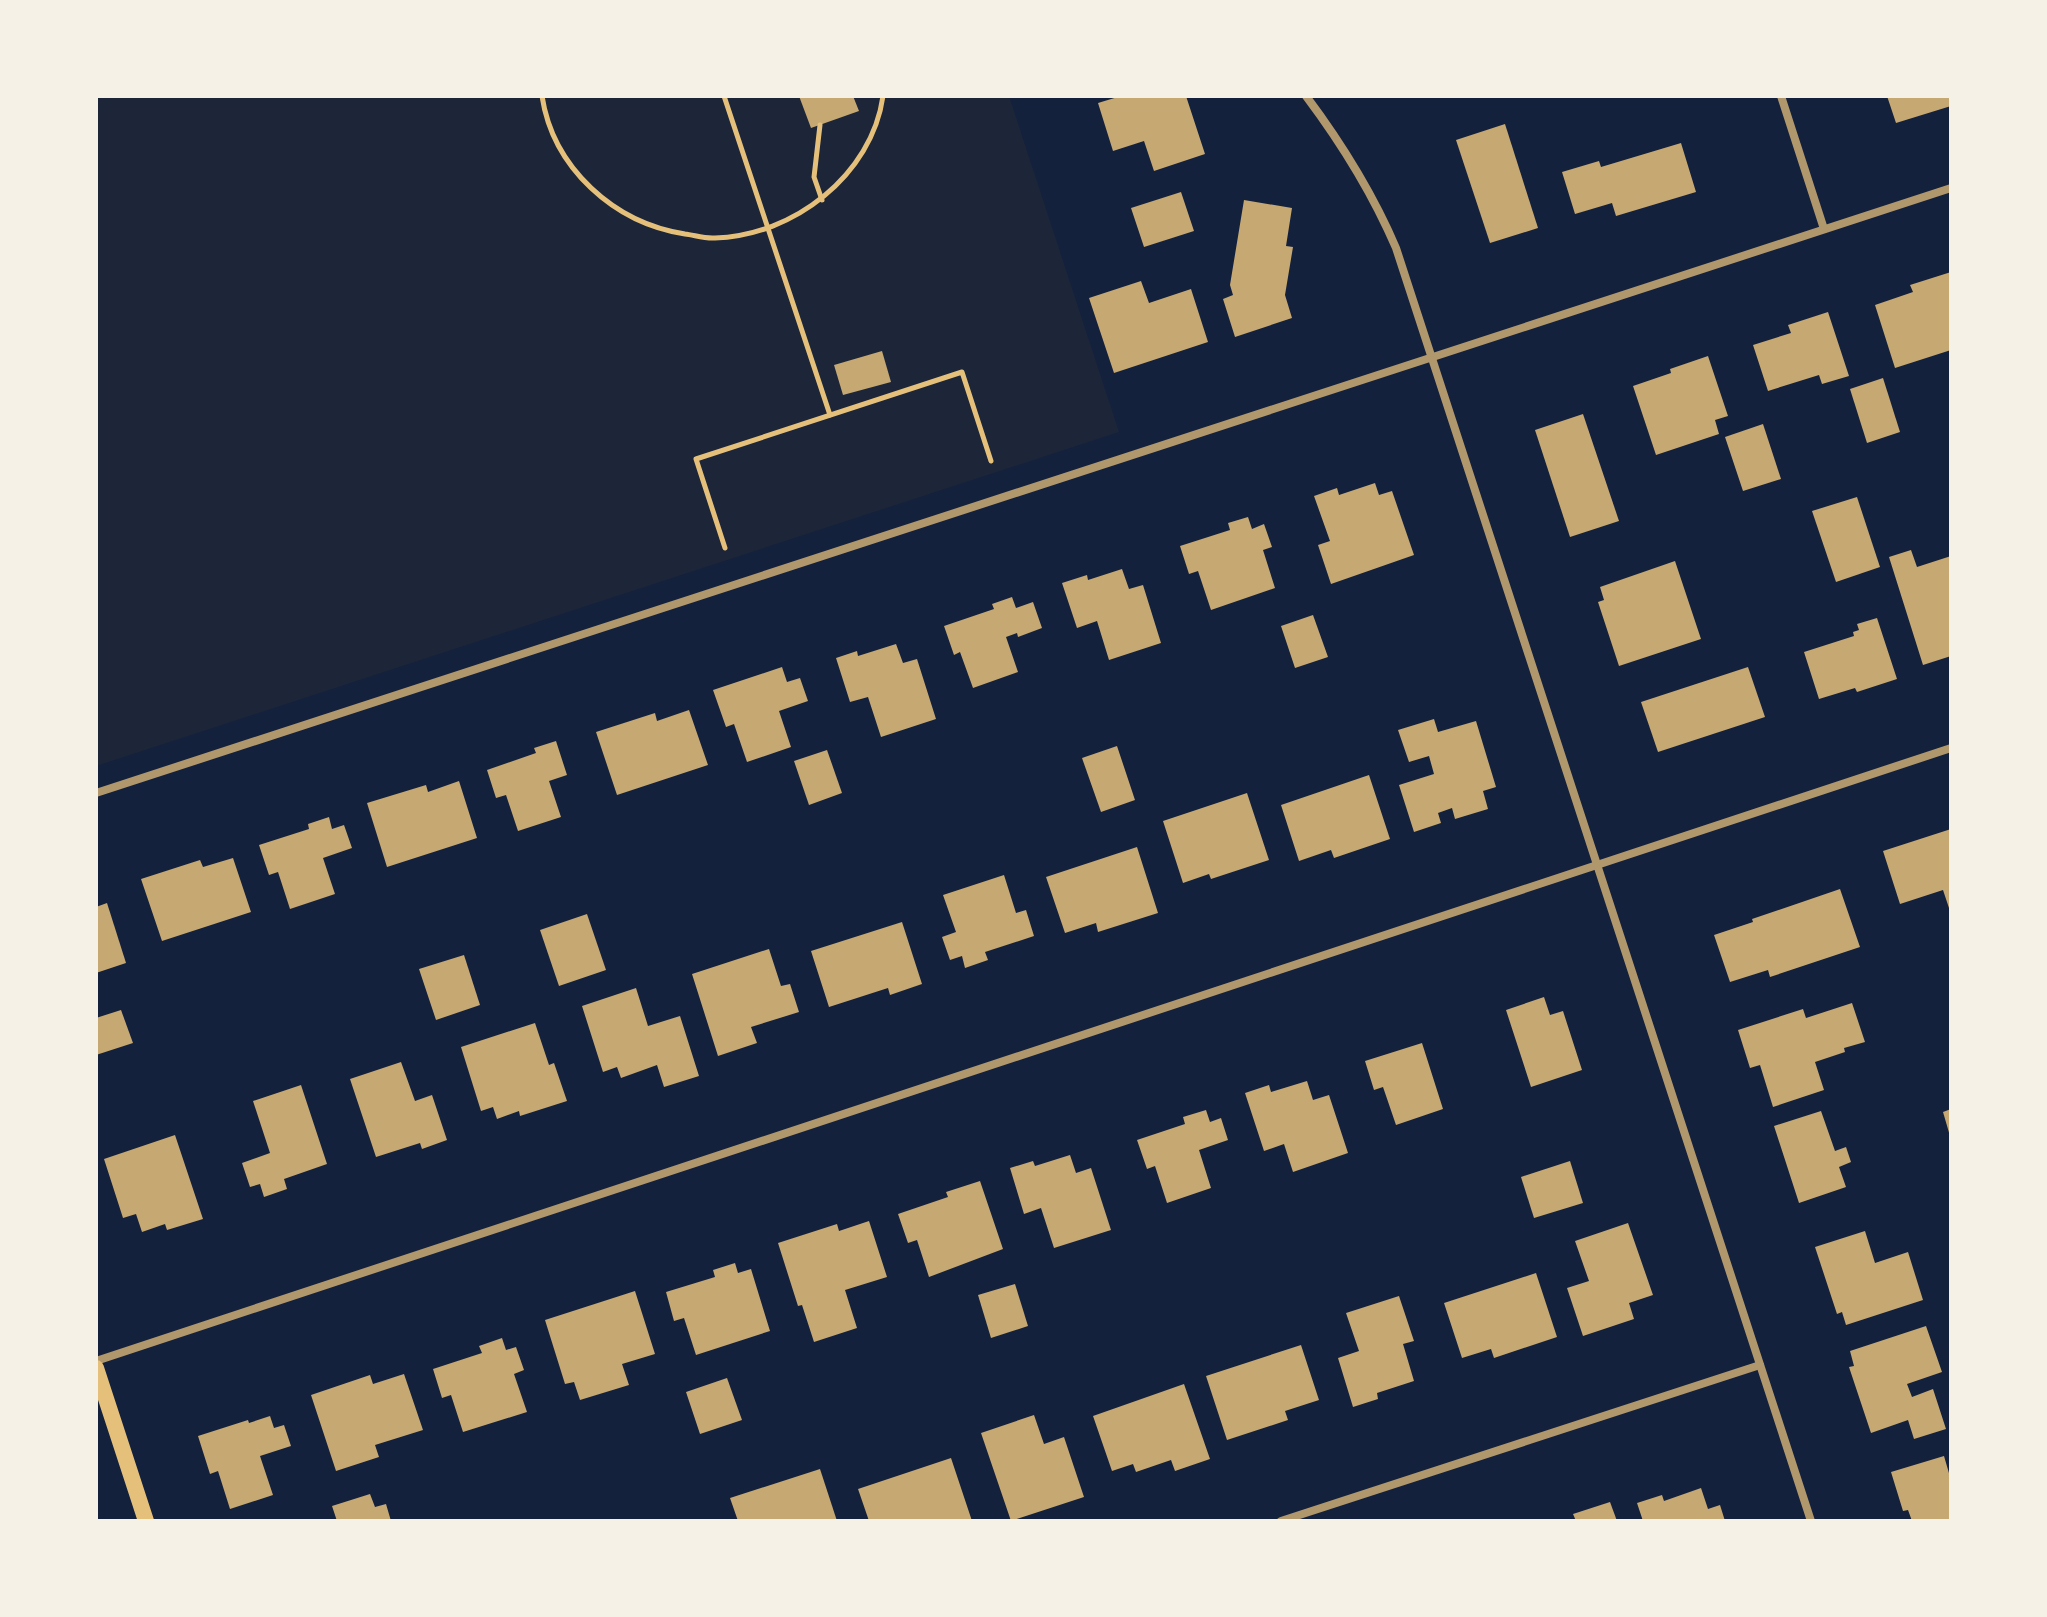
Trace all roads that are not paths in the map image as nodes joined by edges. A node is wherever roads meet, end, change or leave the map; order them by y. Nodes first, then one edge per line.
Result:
1 (1306, 96) edge
2 (1781, 96) edge
3 (1951, 188) edge
4 (1824, 229) junction
5 (1432, 357) junction
6 (1951, 748) edge
7 (96, 793) edge
8 (1598, 865) junction
9 (96, 1361) edge
10 (1760, 1365) junction
11 (96, 1368) edge
12 (146, 1521) edge
13 (1281, 1521) edge
14 (1811, 1521) edge

1 - 5 street
2 - 4 street
3 - 4 street
4 - 5 street
5 - 7 street
5 - 8 street
6 - 8 street
8 - 9 street
8 - 10 street
10 - 13 street
10 - 14 street
11 - 12 main road

